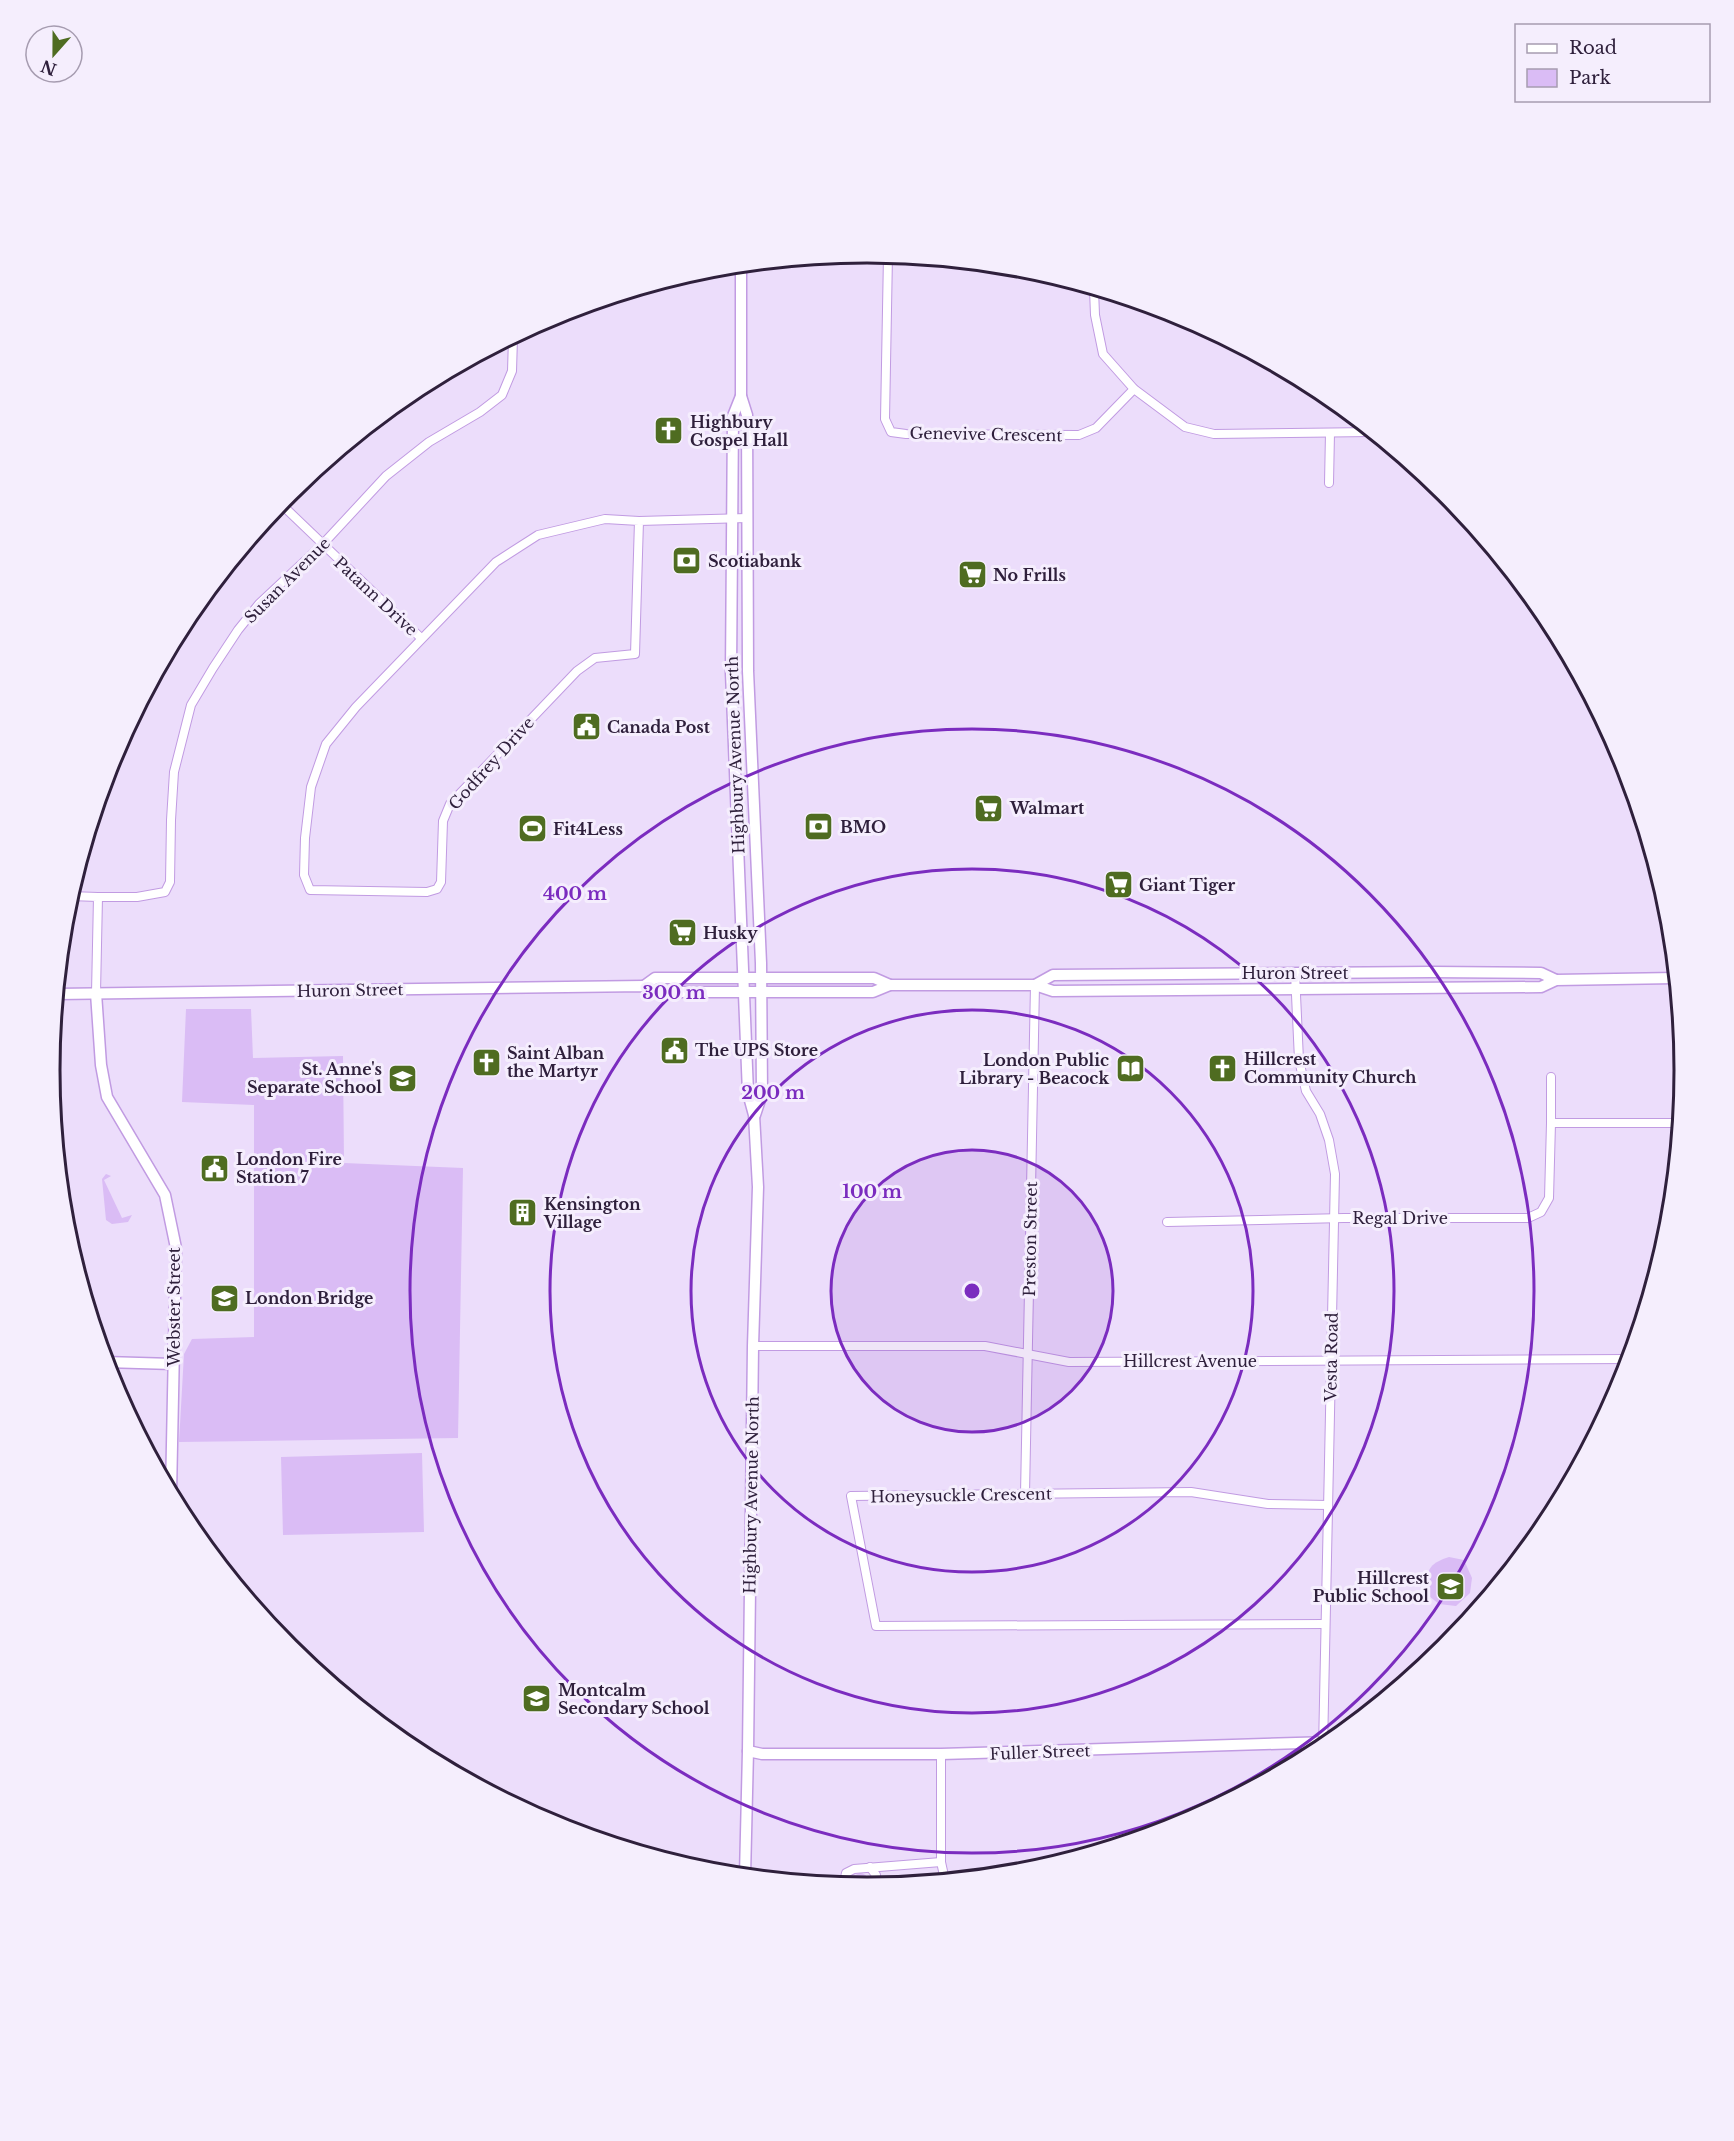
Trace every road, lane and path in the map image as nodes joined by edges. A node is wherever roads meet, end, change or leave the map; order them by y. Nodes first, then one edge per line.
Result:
1 (888, 264) edge
2 (741, 274) edge
3 (1094, 296) edge
4 (513, 346) edge
5 (1134, 390) junction
6 (741, 396) junction
7 (1361, 432) edge
8 (1330, 433) junction
9 (1329, 483) dead end
10 (287, 510) edge
11 (733, 518) junction
12 (747, 518) junction
13 (639, 521) junction
14 (322, 545) junction
15 (421, 638) junction
16 (80, 896) edge
17 (98, 897) junction
18 (1294, 973) junction
19 (744, 977) junction
20 (761, 977) junction
21 (1668, 978) edge
22 (1556, 980) junction
23 (890, 985) junction
24 (1035, 985) junction
25 (644, 986) junction
26 (1296, 989) junction
27 (96, 993) junction
28 (746, 993) junction
29 (760, 993) junction
30 (64, 994) edge
31 (1551, 1077) dead end
32 (754, 1115) junction
33 (1551, 1123) junction
34 (1672, 1123) edge
35 (1333, 1218) junction
36 (1167, 1222) dead end
37 (753, 1346) junction
38 (1028, 1354) junction
39 (1620, 1359) edge
40 (1330, 1360) junction
41 (115, 1362) edge
42 (173, 1364) junction
43 (171, 1479) edge
44 (1024, 1494) junction
45 (1328, 1505) junction
46 (1325, 1624) junction
47 (1326, 1733) edge
48 (1309, 1744) edge
49 (748, 1750) junction
50 (942, 1754) junction
51 (941, 1862) junction
52 (870, 1867) junction
53 (745, 1868) edge
54 (944, 1874) edge
55 (844, 1877) edge
56 (876, 1877) edge

1 - 5 street, Genevive Crescent
2 - 6 main road, Highbury Avenue North
3 - 5 street
4 - 14 street, Susan Avenue
5 - 8 street
6 - 11 main road, Highbury Avenue North
6 - 12 main road, Highbury Avenue North
7 - 8 street
8 - 9 street
10 - 14 street, Patann Drive
11 - 12 street, Godfrey Drive
11 - 13 street, Godfrey Drive
11 - 19 main road, Highbury Avenue North
12 - 20 main road, Highbury Avenue North
13 - 15 street, Godfrey Drive
13 - 15 street, Godfrey Drive
14 - 15 street, Patann Drive
14 - 17 street, Susan Avenue
16 - 17 street
17 - 27 street
18 - 22 main road, Huron Street
18 - 24 main road, Huron Street
18 - 26 street, Vesta Road
19 - 20 main road, Huron Street
19 - 25 main road, Huron Street
19 - 28 main road, Highbury Avenue North
20 - 23 main road, Huron Street
20 - 29 main road, Highbury Avenue North
21 - 22 main road, Huron Street
22 - 26 main road, Huron Street
23 - 24 main road, Huron Street
23 - 29 main road, Huron Street
24 - 26 main road, Huron Street
24 - 38 street, Preston Street
25 - 27 main road, Huron Street
25 - 28 main road, Huron Street
26 - 35 street, Vesta Road
27 - 30 main road, Huron Street
27 - 42 main road, Webster Street
28 - 29 main road, Huron Street
28 - 32 main road, Highbury Avenue North
29 - 32 main road, Highbury Avenue North
31 - 33 street, Regal Drive
32 - 37 main road, Highbury Avenue North
33 - 34 street
33 - 35 street, Regal Drive
35 - 36 street, Regal Drive
35 - 40 street, Vesta Road
37 - 38 street, Hillcrest Avenue
37 - 49 main road, Highbury Avenue North
38 - 40 street, Hillcrest Avenue
38 - 44 street, Preston Street
39 - 40 street, Hillcrest Avenue
40 - 45 street, Vesta Road
41 - 42 main road
42 - 43 main road, Webster Street
44 - 45 street, Honeysuckle Crescent
44 - 46 street, Honeysuckle Crescent
45 - 46 street, Vesta Road
46 - 47 street, Vesta Road
48 - 50 main road, Fuller Street
49 - 50 main road, Fuller Street
49 - 53 main road, Highbury Avenue North
50 - 51 street
51 - 52 street
51 - 54 street
52 - 55 street
52 - 56 street

